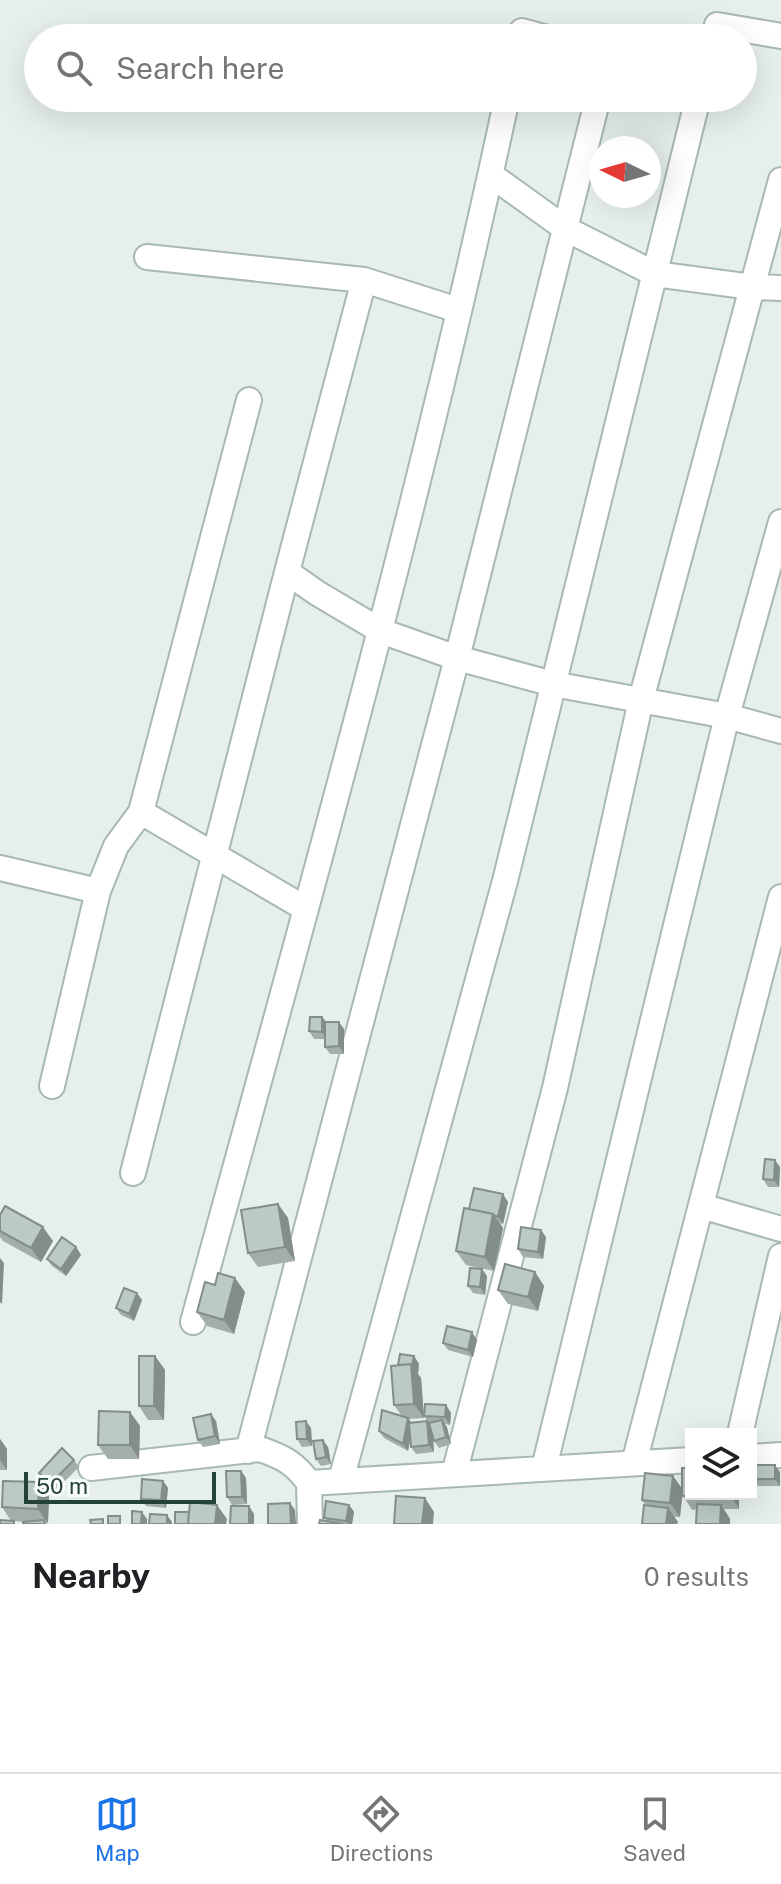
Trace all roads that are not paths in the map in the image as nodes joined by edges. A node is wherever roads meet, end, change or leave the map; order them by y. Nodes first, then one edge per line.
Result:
1 (757, 32) edge
2 (781, 36) edge
3 (504, 112) edge
4 (595, 112) edge
5 (695, 112) edge
6 (491, 175) junction
7 (781, 180) edge
8 (566, 229) junction
9 (147, 257) dead end
10 (655, 274) junction
11 (364, 280) junction
12 (752, 287) junction
13 (781, 288) edge
14 (458, 310) junction
15 (249, 400) dead end
16 (781, 522) edge
17 (287, 572) junction
18 (381, 631) junction
19 (457, 658) junction
20 (553, 684) junction
21 (641, 700) junction
22 (727, 716) junction
23 (781, 731) edge
24 (141, 812) junction
25 (215, 855) junction
26 (0, 868) edge
27 (98, 891) junction
28 (781, 897) edge
29 (306, 909) junction
30 (52, 1086) dead end
31 (133, 1173) dead end
32 (701, 1206) junction
33 (781, 1229) edge
34 (781, 1256) edge
35 (193, 1322) dead end
36 (741, 1428) edge
37 (248, 1451) junction
38 (781, 1455) edge
39 (757, 1457) edge
40 (685, 1460) edge
41 (634, 1463) junction
42 (91, 1468) dead end
43 (544, 1468) junction
44 (454, 1474) junction
45 (341, 1480) junction
46 (309, 1483) junction
47 (310, 1524) edge

1 - 2 street
3 - 6 street
4 - 8 street
5 - 10 street
6 - 8 street
6 - 14 street
7 - 12 street
8 - 10 street
8 - 19 street
9 - 11 street
10 - 12 street
10 - 20 street
11 - 14 street
11 - 17 street
12 - 13 street
12 - 21 street
14 - 18 street
15 - 24 street
16 - 22 street
17 - 18 street
17 - 25 street
18 - 19 street
18 - 29 street
19 - 20 street
19 - 37 street
20 - 21 street
20 - 45 street
21 - 22 street
21 - 44 street
22 - 23 street
22 - 43 street
24 - 25 street
24 - 27 street
25 - 29 street
25 - 31 street
26 - 27 street
27 - 30 street
28 - 32 street
29 - 35 street
32 - 33 street
32 - 41 street
34 - 36 street
37 - 42 street
37 - 46 street
38 - 39 street
40 - 41 street
41 - 43 street
43 - 44 street
44 - 45 street
45 - 46 street
46 - 47 street

